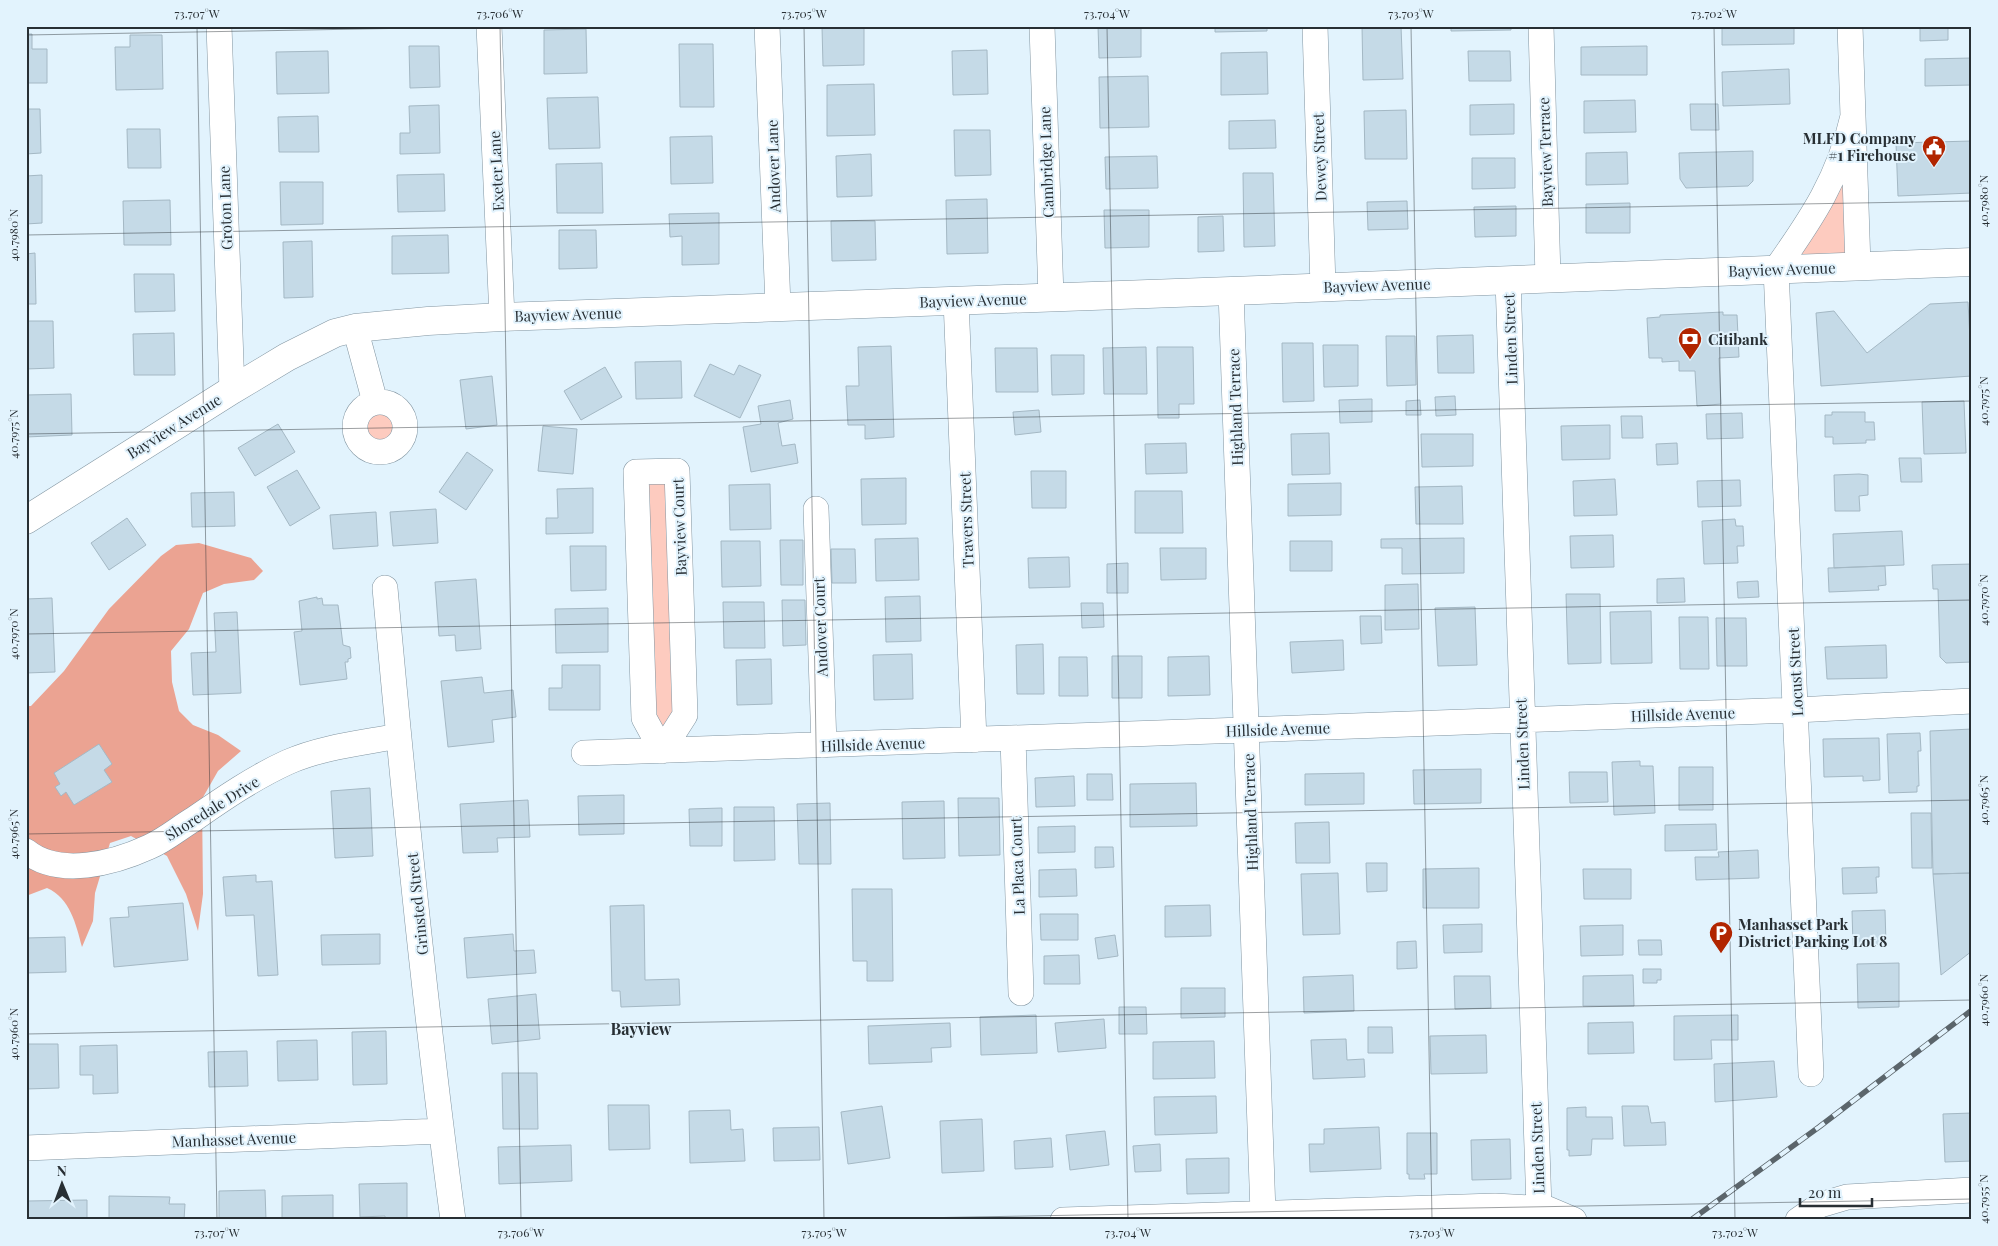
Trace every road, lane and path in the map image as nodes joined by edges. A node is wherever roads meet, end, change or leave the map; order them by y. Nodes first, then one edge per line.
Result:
1 (219, 26) edge
2 (489, 26) edge
3 (768, 26) edge
4 (1042, 26) edge
5 (1315, 26) edge
6 (1541, 26) edge
7 (1850, 26) edge
8 (1853, 116) junction
9 (1972, 262) edge
10 (1858, 266) junction
11 (1776, 269) junction
12 (1548, 278) junction
13 (1508, 280) junction
14 (1323, 287) junction
15 (1231, 291) junction
16 (1051, 297) junction
17 (956, 300) junction
18 (778, 306) junction
19 (502, 317) junction
20 (354, 328) junction
21 (232, 390) junction
22 (375, 402) dead end
23 (816, 509) dead end
24 (26, 520) edge
25 (384, 588) dead end
26 (1972, 701) edge
27 (1796, 710) junction
28 (1522, 720) junction
29 (1248, 730) junction
30 (398, 736) junction
31 (1013, 738) junction
32 (974, 740) junction
33 (824, 745) junction
34 (662, 751) junction
35 (584, 754) dead end
36 (26, 851) edge
37 (1021, 993) dead end
38 (1811, 1074) dead end
39 (441, 1131) junction
40 (26, 1148) edge
41 (1972, 1190) edge
42 (1538, 1208) junction
43 (1263, 1213) junction
44 (453, 1220) edge
45 (1063, 1220) edge
46 (1573, 1220) edge
47 (1798, 1220) edge

1 - 21 street, Groton Lane
2 - 19 street, Exeter Lane
3 - 18 street, Andover Lane
4 - 16 street, Cambridge Lane
5 - 14 street, Dewey Street
6 - 12 street, Bayview Terrace
7 - 8 street
8 - 10 street
8 - 11 street
9 - 10 street, Bayview Avenue
10 - 11 street, Bayview Avenue
11 - 12 street, Bayview Avenue
11 - 27 street, Locust Street
12 - 13 street, Bayview Avenue
13 - 14 street, Bayview Avenue
13 - 28 street, Linden Street
14 - 15 street, Bayview Avenue
15 - 16 street, Bayview Avenue
15 - 29 street, Highland Terrace
16 - 17 street, Bayview Avenue
17 - 18 street, Bayview Avenue
17 - 32 street, Travers Street
18 - 19 street, Bayview Avenue
19 - 20 street, Bayview Avenue
20 - 21 street, Bayview Avenue
20 - 22 street
21 - 24 street, Bayview Avenue
23 - 33 street, Andover Court
25 - 30 street, Grinsted Street
26 - 27 street, Hillside Avenue
27 - 28 street, Hillside Avenue
27 - 38 street, Locust Street
28 - 29 street, Hillside Avenue
28 - 42 street, Linden Street
29 - 31 street, Hillside Avenue
29 - 43 street, Highland Terrace
30 - 36 street, Shoredale Drive
30 - 39 street, Grinsted Street
31 - 32 street, Hillside Avenue
31 - 37 street, La Placa Court
32 - 33 street, Hillside Avenue
33 - 34 street, Hillside Avenue
34 - 34 street, Bayview Court
34 - 35 street, Hillside Avenue
39 - 40 street, Manhasset Avenue
39 - 44 street, Grinsted Street
41 - 47 street
42 - 43 street
42 - 46 street
43 - 45 street

